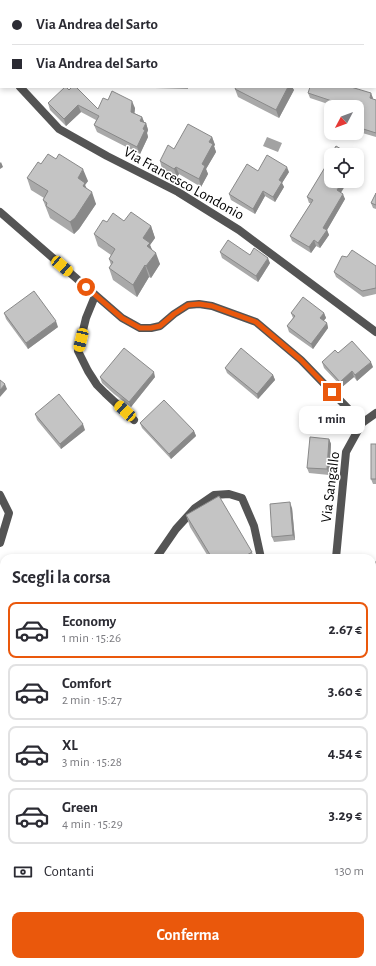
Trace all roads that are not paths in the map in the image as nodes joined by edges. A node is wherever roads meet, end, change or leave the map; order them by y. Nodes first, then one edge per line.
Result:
1 (21, 88) edge
2 (0, 212) edge
3 (95, 296) junction
4 (376, 332) edge
5 (376, 413) edge
6 (134, 420) dead end
7 (362, 423) junction
8 (0, 495) edge
9 (0, 543) edge
10 (159, 554) edge
11 (261, 554) edge
12 (336, 554) edge

1 - 4 street, Via Francesco Londonio
2 - 3 street
3 - 6 street
3 - 7 street
5 - 7 street
7 - 12 street, Via Sangallo
8 - 9 street
10 - 11 street

